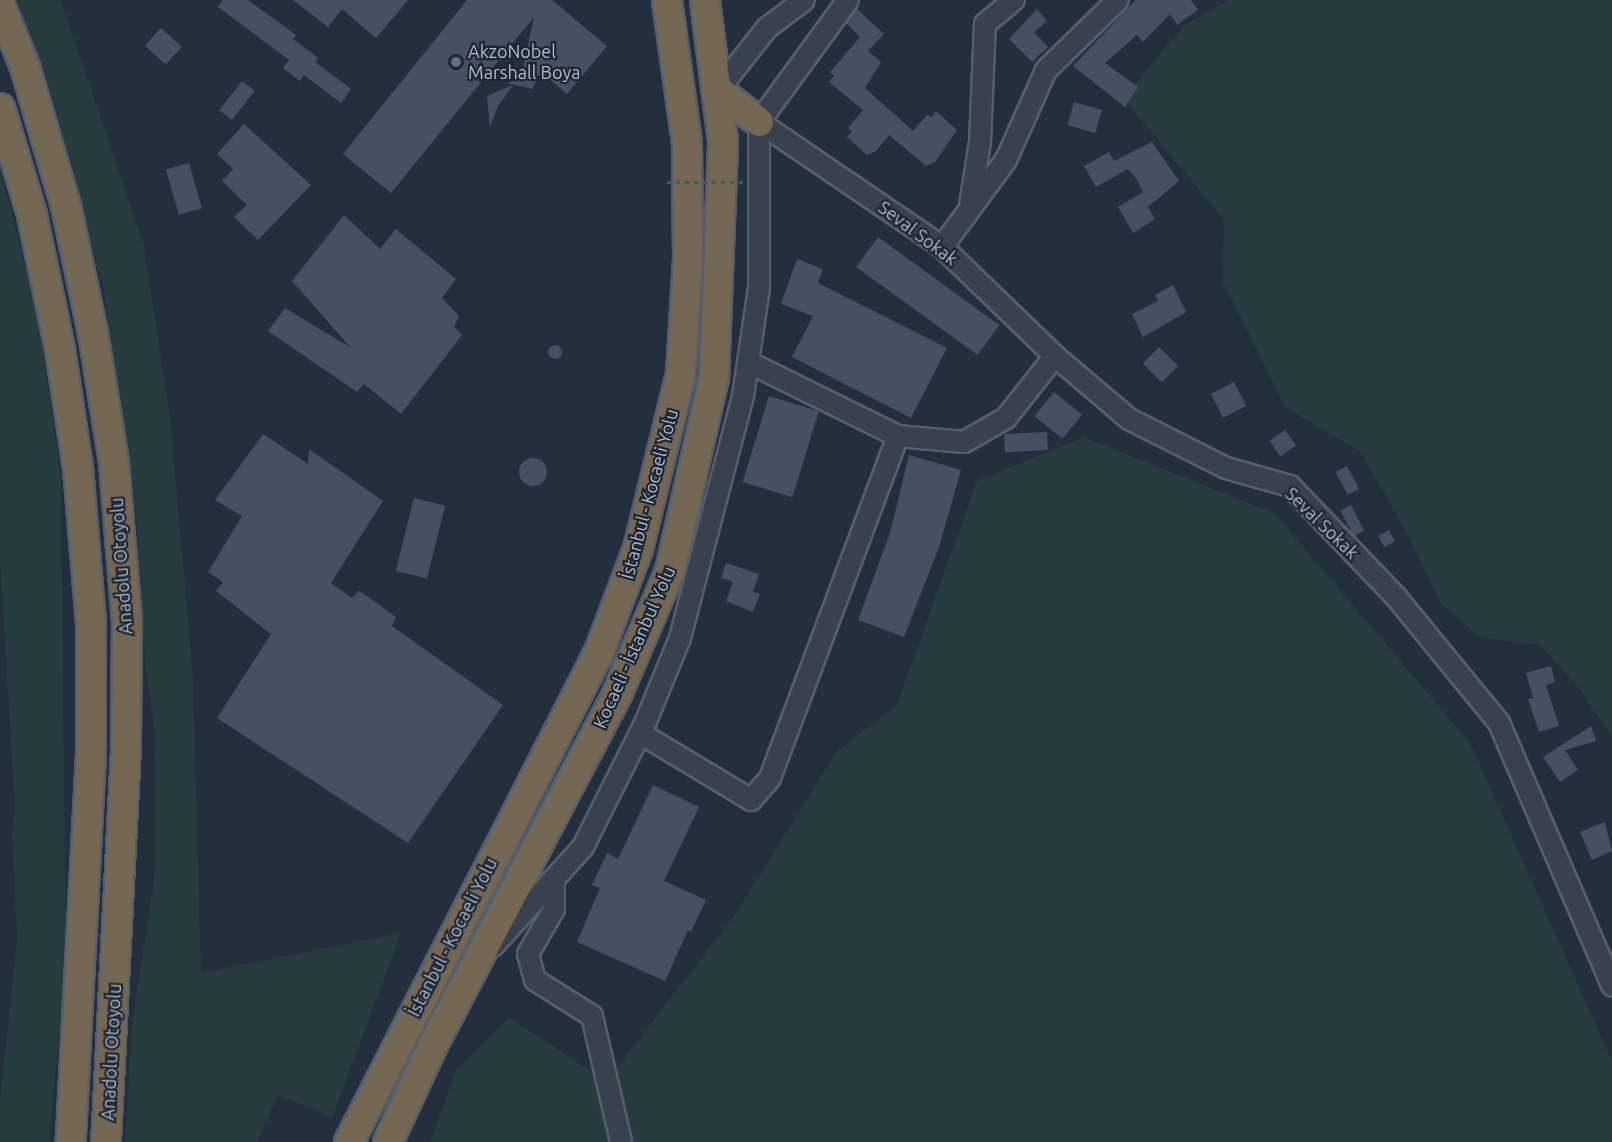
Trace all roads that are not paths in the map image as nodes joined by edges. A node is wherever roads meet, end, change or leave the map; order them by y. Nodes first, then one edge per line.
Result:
1 (667, 0) edge
2 (705, 0) edge
3 (804, 0) edge
4 (848, 0) edge
5 (1014, 0) edge
6 (1118, 0) edge
7 (0, 5) edge
8 (718, 90) junction
9 (0, 108) edge
10 (759, 122) junction
11 (969, 210) junction
12 (942, 247) junction
13 (1055, 356) junction
14 (748, 362) junction
15 (898, 436) junction
16 (640, 733) junction
17 (554, 882) junction
18 (479, 962) junction
19 (1612, 986) edge
20 (71, 1142) edge
21 (106, 1142) edge
22 (348, 1142) edge
23 (388, 1142) edge
24 (621, 1142) edge

1 - 22 highway, İstanbul - Kocaeli Yolu
2 - 8 highway, Kocaeli - İstanbul Yolu
3 - 8 street
4 - 10 street
5 - 11 street
6 - 11 street
7 - 21 highway, Anadolu Otoyolu
8 - 10 highway
8 - 18 highway, Kocaeli - İstanbul Yolu
9 - 20 highway, Anadolu Otoyolu
10 - 12 street, Seval Sokak
10 - 14 street
11 - 12 street
12 - 13 street, Seval Sokak
13 - 15 street
13 - 19 street, Seval Sokak
14 - 15 street
14 - 16 street
15 - 16 street
16 - 17 street
17 - 18 street
17 - 24 street
18 - 23 highway, Kocaeli - İstanbul Yolu

